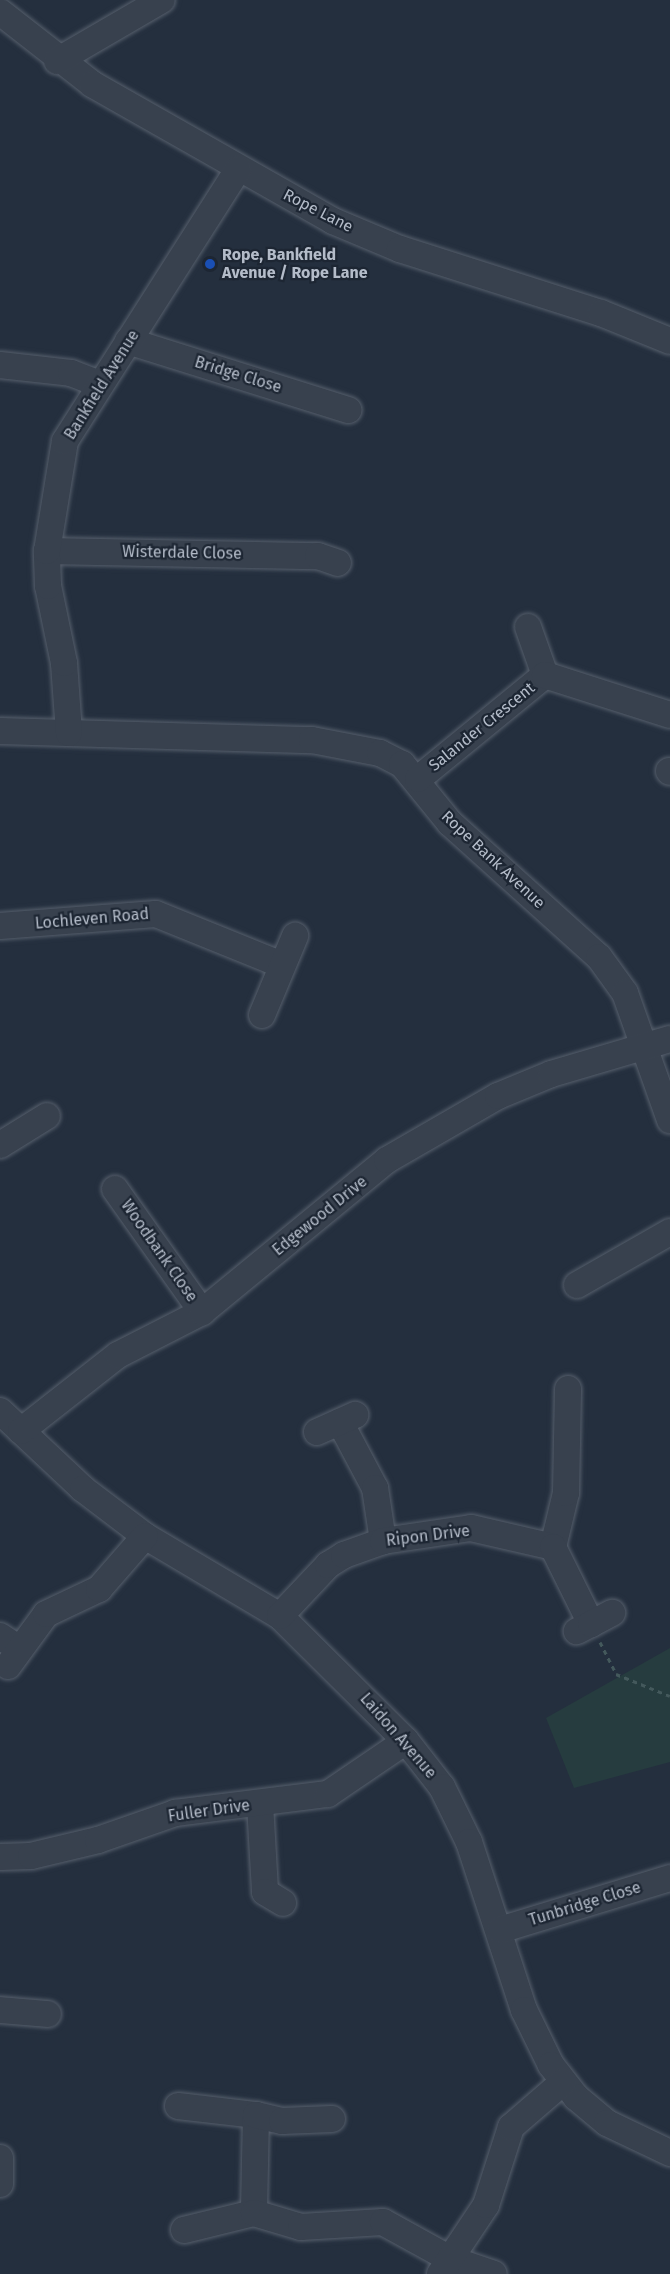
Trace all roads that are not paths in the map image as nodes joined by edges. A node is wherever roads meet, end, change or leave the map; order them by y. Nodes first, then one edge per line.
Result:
1 (162, 0) edge
2 (0, 12) edge
3 (57, 61) junction
4 (238, 170) junction
5 (128, 341) junction
6 (670, 341) edge
7 (0, 365) edge
8 (100, 384) junction
9 (348, 410) dead end
10 (47, 551) junction
11 (326, 551) dead end
12 (528, 627) dead end
13 (545, 675) junction
14 (670, 715) edge
15 (0, 731) edge
16 (69, 733) junction
17 (418, 779) junction
18 (0, 926) edge
19 (295, 936) dead end
20 (282, 965) junction
21 (262, 1015) dead end
22 (670, 1039) edge
23 (644, 1049) junction
24 (47, 1116) dead end
25 (670, 1120) edge
26 (0, 1145) edge
27 (115, 1189) dead end
28 (670, 1232) edge
29 (577, 1285) dead end
30 (202, 1312) junction
31 (568, 1389) dead end
32 (0, 1411) edge
33 (337, 1423) dead end
34 (21, 1431) junction
35 (145, 1536) junction
36 (383, 1541) junction
37 (552, 1547) junction
38 (280, 1616) junction
39 (593, 1623) road end
40 (9, 1650) edge
41 (406, 1741) junction
42 (260, 1804) junction
43 (0, 1857) edge
44 (670, 1878) edge
45 (264, 1899) dead end
46 (500, 1930) junction
47 (0, 2010) edge
48 (48, 2014) dead end
49 (563, 2082) junction
50 (178, 2106) dead end
51 (256, 2115) junction
52 (332, 2119) dead end
53 (670, 2153) edge
54 (0, 2158) edge
55 (0, 2184) edge
56 (254, 2213) junction
57 (183, 2230) dead end
58 (445, 2266) edge
59 (494, 2274) edge

1 - 3 street
2 - 3 street, Rope Lane
3 - 4 street, Rope Lane
4 - 5 street, Bankfield Avenue
4 - 6 street, Rope Lane
5 - 8 street, Bankfield Avenue
5 - 9 street, Bridge Close
7 - 8 street
8 - 10 street, Bankfield Avenue
10 - 11 street, Wisterdale Close
10 - 16 street, Bankfield Avenue
12 - 13 street, Salander Crescent
13 - 14 street, Salander Crescent
13 - 17 street, Salander Crescent
15 - 16 street, Rope Bank Avenue
16 - 17 street, Rope Bank Avenue
17 - 23 street, Rope Bank Avenue
18 - 20 street, Lochleven Road
19 - 20 street
20 - 21 street
22 - 23 street
23 - 25 street, Rope Bank Avenue
23 - 30 street, Edgewood Drive
24 - 26 street
27 - 30 street, Woodbank Close
28 - 29 street
30 - 34 street, Edgewood Drive
31 - 37 street
32 - 34 street, Laidon Avenue
33 - 36 street
34 - 35 street, Laidon Avenue
35 - 38 street, Laidon Avenue
35 - 40 street
36 - 37 street, Ripon Drive
36 - 38 street, Ripon Drive
37 - 39 street
38 - 41 street, Laidon Avenue
41 - 42 street, Fuller Drive
41 - 46 street, Laidon Avenue
42 - 43 street, Fuller Drive
42 - 45 street
44 - 46 street, Tunbridge Close
46 - 49 street, Laidon Avenue
47 - 48 street
49 - 53 street, Laidon Avenue
49 - 58 street
50 - 51 street
51 - 52 street
51 - 56 street
54 - 55 street
56 - 57 street
56 - 58 street
58 - 59 street

